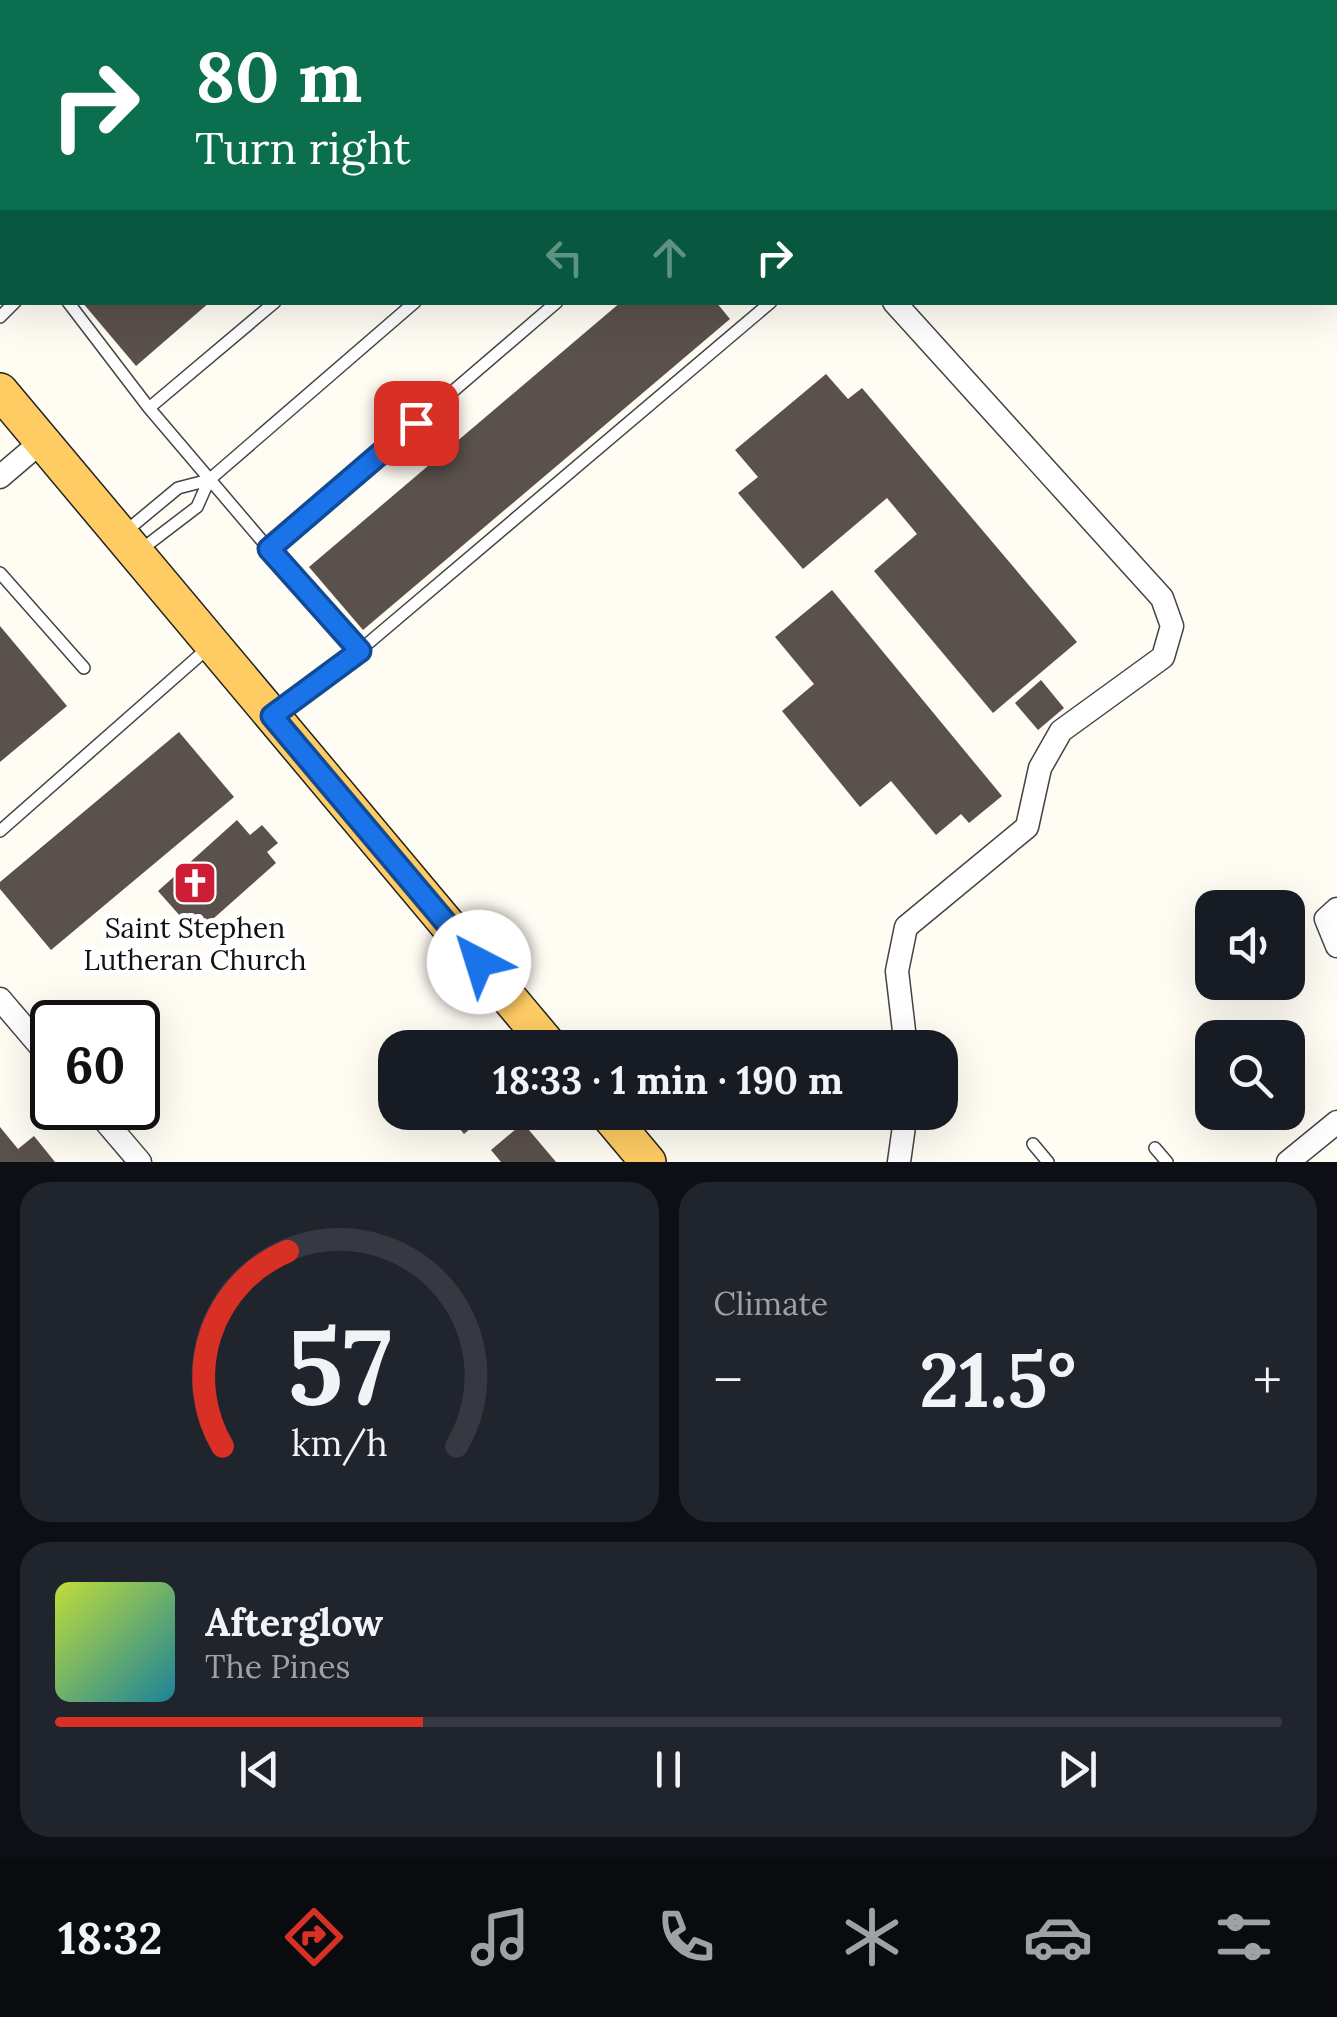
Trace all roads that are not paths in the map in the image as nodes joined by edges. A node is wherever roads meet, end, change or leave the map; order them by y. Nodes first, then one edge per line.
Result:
1 (70, 305) edge
2 (271, 305) edge
3 (412, 305) edge
4 (554, 305) edge
5 (766, 305) edge
6 (897, 305) edge
7 (0, 391) edge
8 (149, 408) junction
9 (41, 442) junction
10 (0, 477) edge
11 (209, 480) junction
12 (127, 545) junction
13 (269, 549) junction
14 (0, 572) edge
15 (212, 645) junction
16 (360, 651) junction
17 (84, 668) dead end
18 (272, 716) junction
19 (0, 831) edge
20 (1337, 908) edge
21 (1337, 946) edge
22 (0, 999) edge
23 (536, 1030) edge
24 (904, 1030) edge
25 (30, 1034) edge
26 (1337, 1122) edge
27 (113, 1130) edge
28 (621, 1130) edge
29 (904, 1130) edge
30 (1032, 1144) dead end
31 (1155, 1148) dead end
32 (140, 1162) edge
33 (648, 1162) edge
34 (900, 1162) edge
35 (1048, 1162) edge
36 (1167, 1162) edge
37 (1288, 1162) edge

1 - 8 lane
2 - 8 lane
3 - 11 lane
4 - 13 lane
5 - 16 lane
6 - 24 street
7 - 9 main road
8 - 11 lane
9 - 10 street
9 - 12 main road
11 - 12 lane
11 - 12 lane
11 - 13 lane
12 - 15 main road
13 - 16 lane
14 - 17 lane
15 - 18 main road
15 - 19 lane
16 - 18 lane
18 - 23 main road
20 - 21 street
22 - 25 street
26 - 37 street
27 - 32 street
28 - 33 main road
29 - 34 street
30 - 35 lane
31 - 36 lane

